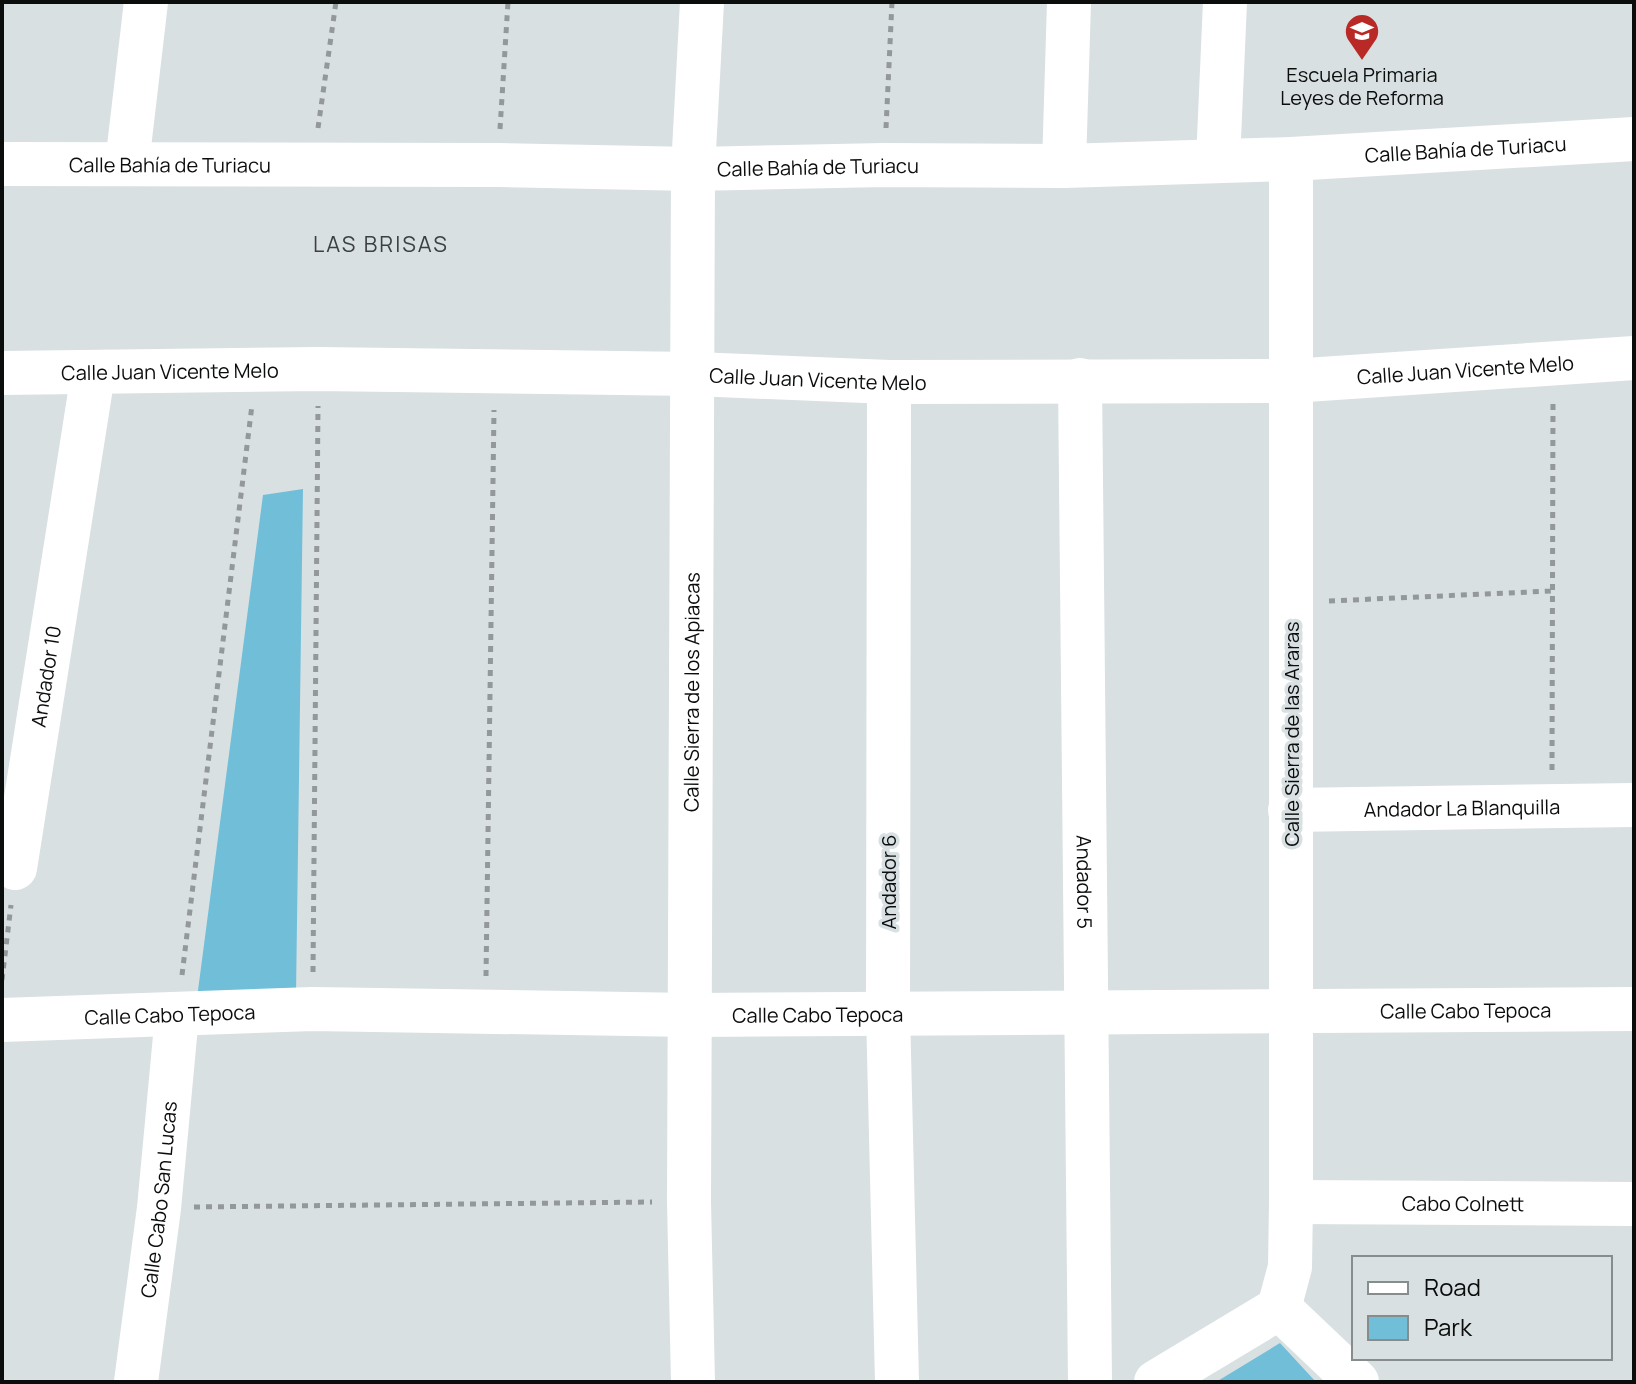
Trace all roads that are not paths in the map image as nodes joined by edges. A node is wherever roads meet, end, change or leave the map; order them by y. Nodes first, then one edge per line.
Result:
1 (146, 2) edge
2 (702, 2) edge
3 (1069, 2) edge
4 (1225, 2) edge
5 (1634, 139) edge
6 (1291, 159) junction
7 (1218, 161) junction
8 (2, 164) edge
9 (127, 164) junction
10 (1064, 166) junction
11 (693, 169) junction
12 (1634, 358) edge
13 (2, 373) edge
14 (93, 374) junction
15 (694, 374) junction
16 (1080, 380) junction
17 (1291, 381) junction
18 (889, 382) junction
19 (1634, 805) edge
20 (1290, 810) junction
21 (15, 868) road end
22 (1634, 1009) edge
23 (1292, 1011) junction
24 (888, 1012) junction
25 (1085, 1013) junction
26 (177, 1015) junction
27 (691, 1015) junction
28 (2, 1020) edge
29 (1291, 1202) junction
30 (1634, 1204) edge
31 (1279, 1308) junction
32 (136, 1382) edge
33 (693, 1382) edge
34 (897, 1382) edge
35 (1090, 1382) edge
36 (1156, 1382) edge
37 (1357, 1382) edge

1 - 9 street
2 - 11 street, Calle Sierra de los Apiacas
3 - 10 street
4 - 7 street
5 - 6 street, Calle Bahía de Turiacu
6 - 7 street, Calle Bahía de Turiacu
6 - 17 street, Calle Sierra de las Araras
7 - 10 street, Calle Bahía de Turiacu
8 - 9 street, Calle Bahía de Turiacu
9 - 11 street, Calle Bahía de Turiacu
10 - 11 street, Calle Bahía de Turiacu
11 - 15 street, Calle Sierra de los Apiacas
12 - 17 street, Calle Juan Vicente Melo
13 - 14 street, Calle Juan Vicente Melo
14 - 15 street, Calle Juan Vicente Melo
14 - 21 street, Andador 10
15 - 18 street, Calle Juan Vicente Melo
15 - 27 street, Calle Sierra de los Apiacas
16 - 17 street, Calle Juan Vicente Melo
16 - 18 street, Calle Juan Vicente Melo
16 - 25 street, Andador 5
17 - 20 street, Calle Sierra de las Araras
18 - 24 street, Andador 6
19 - 20 street, Andador La Blanquilla
20 - 23 street, Calle Sierra de las Araras
22 - 23 street, Calle Cabo Tepoca
23 - 25 street, Calle Cabo Tepoca
23 - 29 street, Calle Sierra de las Araras
24 - 25 street, Calle Cabo Tepoca
24 - 27 street, Calle Cabo Tepoca
24 - 34 street, Andador 6
25 - 35 street, Andador 5
26 - 27 street, Calle Cabo Tepoca
26 - 28 street, Calle Cabo Tepoca
26 - 32 street, Calle Cabo San Lucas
27 - 33 street, Calle Sierra de los Apiacas
29 - 30 street, Cabo Colnett
29 - 31 street, Calle Sierra de las Araras
31 - 36 street
31 - 37 street

